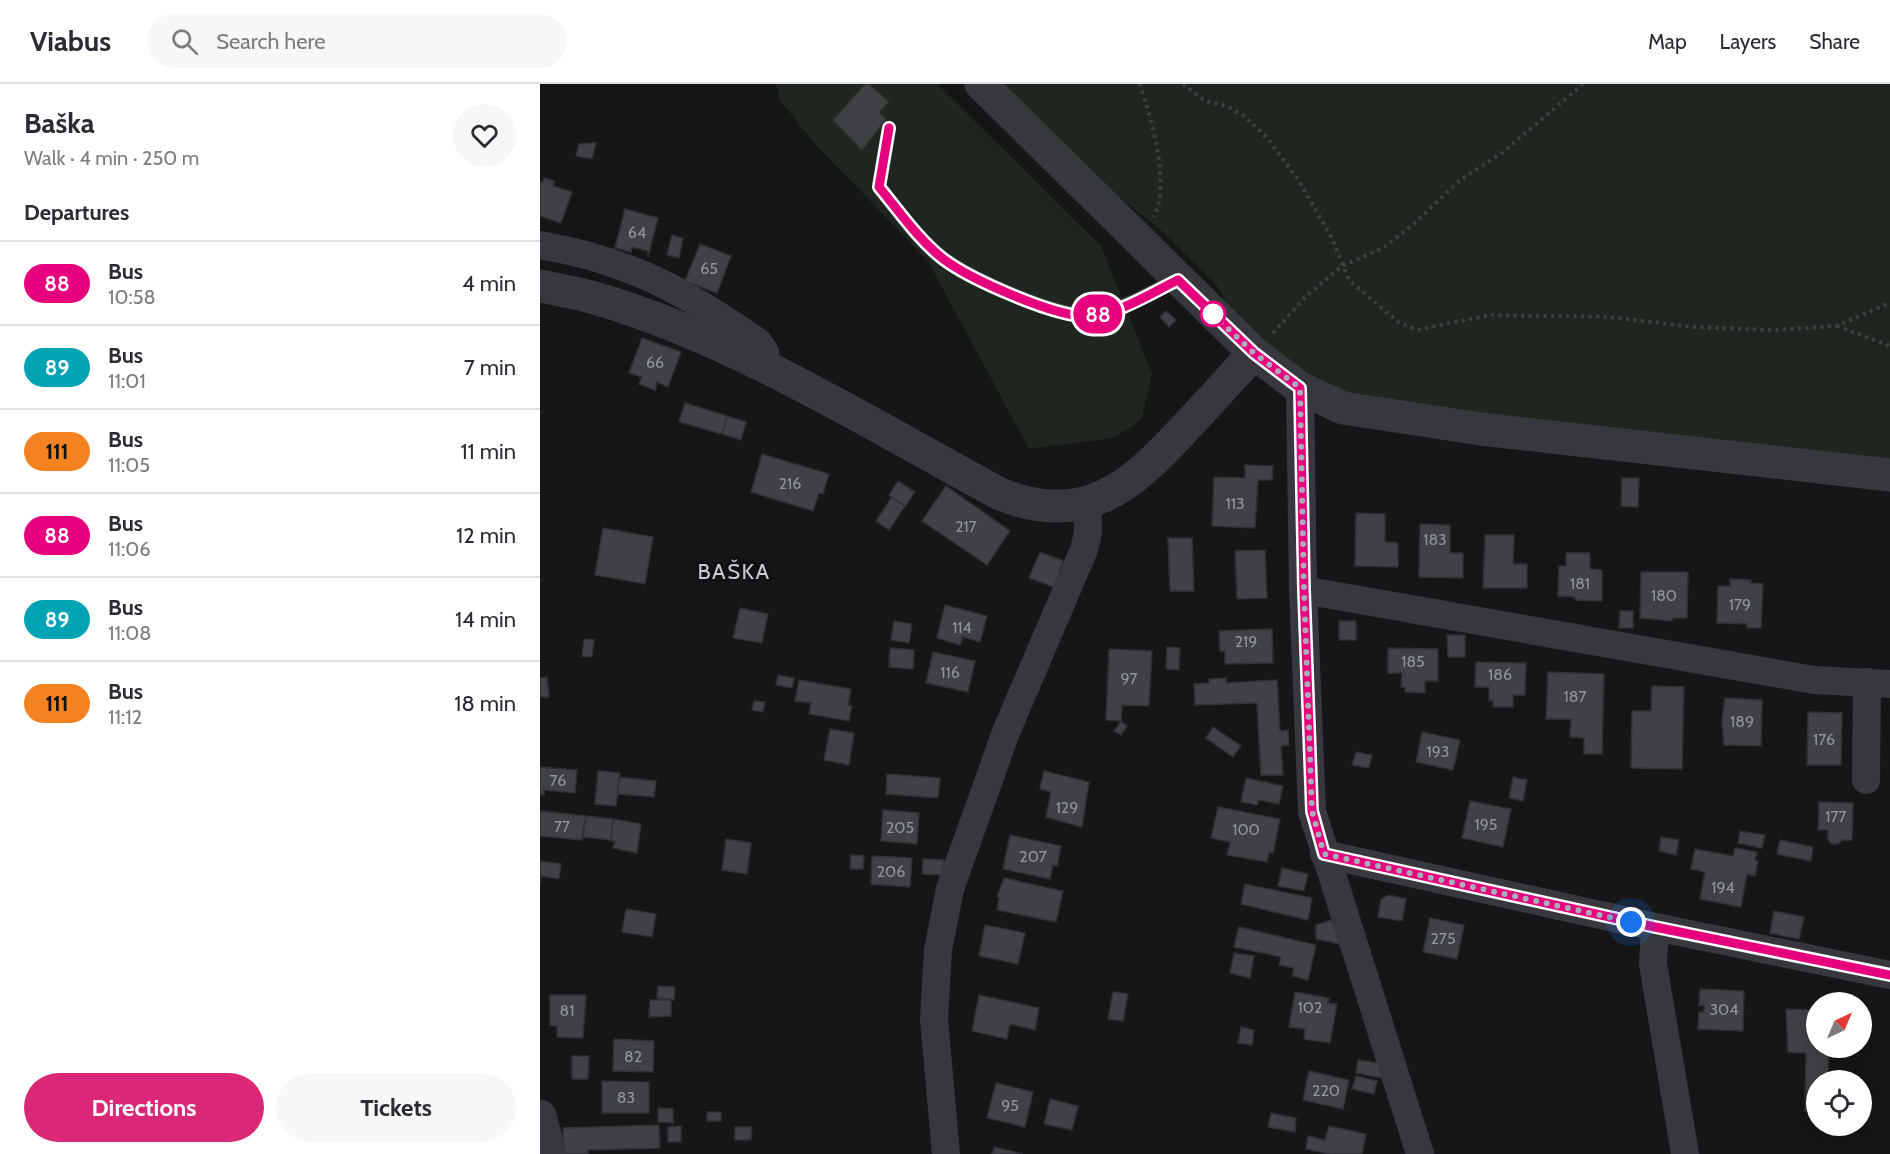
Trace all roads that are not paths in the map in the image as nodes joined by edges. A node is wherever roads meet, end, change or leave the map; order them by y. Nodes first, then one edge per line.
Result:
1 (981, 84) edge
2 (889, 128) dead end
3 (540, 245) edge
4 (1178, 280) junction
5 (540, 286) edge
6 (1254, 353) junction
7 (765, 368) junction
8 (1300, 388) junction
9 (1890, 475) edge
10 (1085, 503) junction
11 (1304, 590) junction
12 (1878, 683) edge
13 (1866, 780) dead end
14 (1324, 854) junction
15 (1655, 927) junction
16 (1890, 975) edge
17 (540, 1116) edge
18 (550, 1154) edge
19 (946, 1154) edge
20 (1420, 1154) edge
21 (1685, 1154) edge

1 - 4 street
2 - 4 lane
3 - 7 street
4 - 6 street
5 - 7 street
6 - 8 street
6 - 10 street
7 - 10 street
8 - 9 street
8 - 11 street
10 - 19 street
11 - 12 street
11 - 14 street
12 - 13 street
14 - 15 street
14 - 20 street
15 - 16 street
15 - 21 street
17 - 18 street

